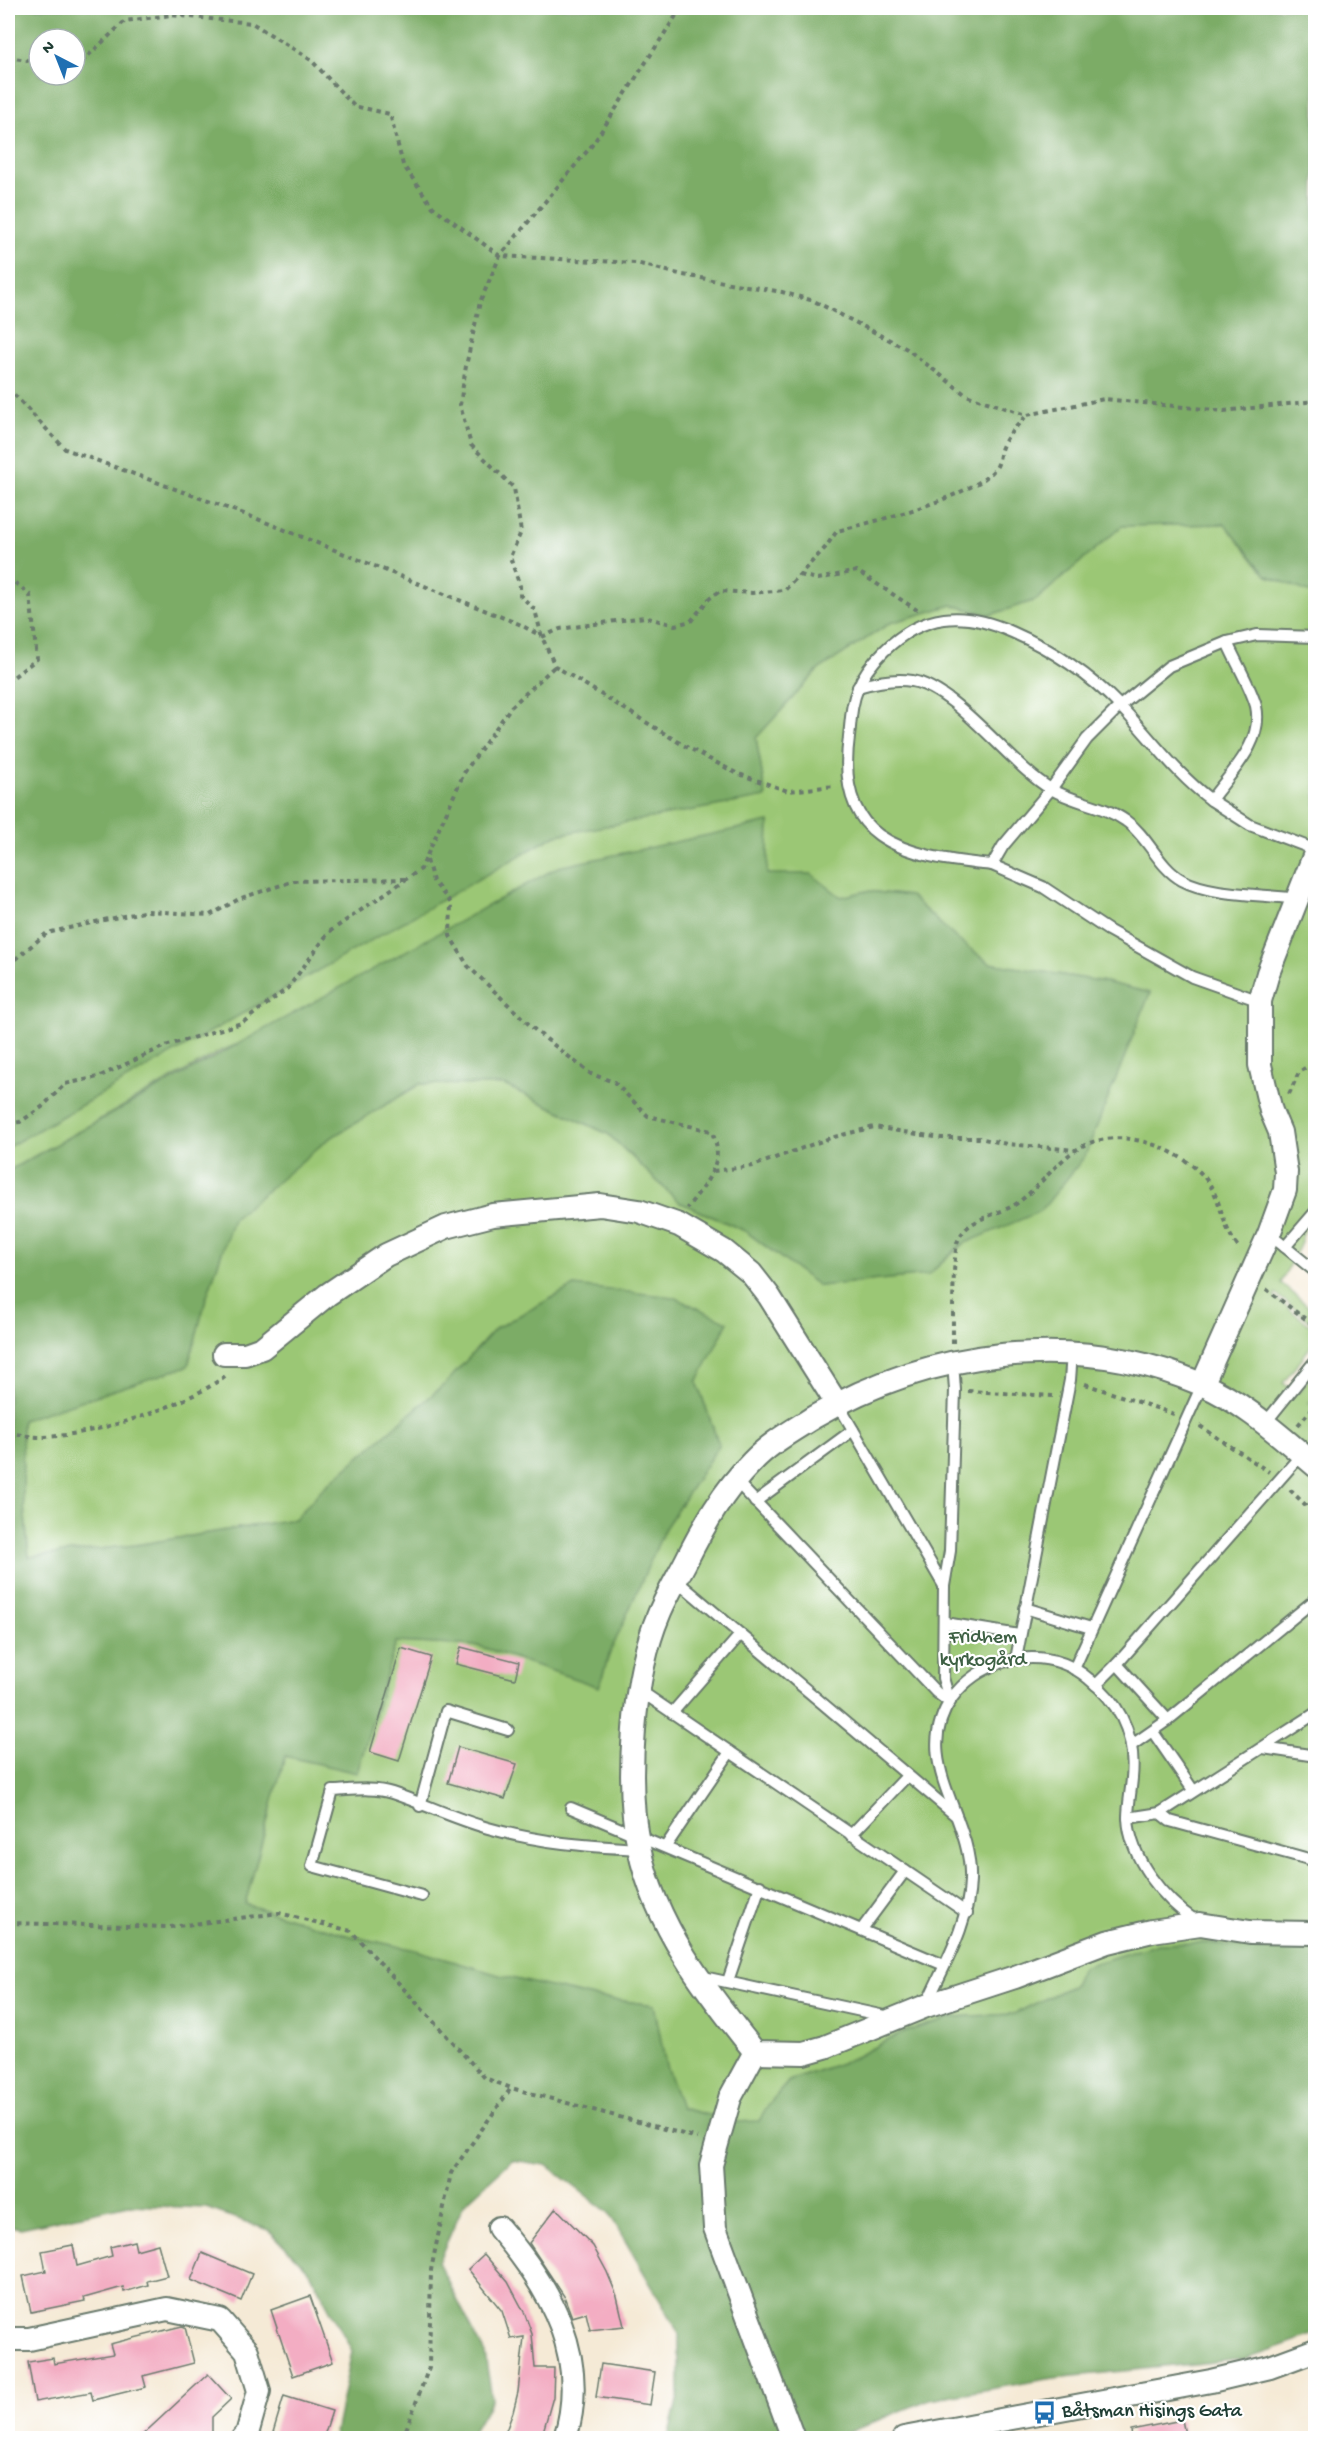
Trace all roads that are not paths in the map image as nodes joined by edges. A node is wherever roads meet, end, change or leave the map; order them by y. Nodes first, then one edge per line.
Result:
1 (1316, 637) edge
2 (1227, 642) junction
3 (858, 687) junction
4 (1120, 706) junction
5 (1051, 789) junction
6 (1211, 800) junction
7 (1316, 850) edge
8 (992, 865) junction
9 (1298, 899) junction
10 (1260, 1001) junction
11 (1316, 1210) edge
12 (1277, 1241) junction
13 (1316, 1272) edge
14 (1072, 1353) junction
15 (234, 1354) road end
16 (1316, 1360) edge
17 (952, 1362) junction
18 (1202, 1384) junction
19 (837, 1404) junction
20 (1266, 1422) junction
21 (853, 1430) junction
22 (1309, 1460) edge
23 (736, 1481) junction
24 (755, 1502) junction
25 (676, 1580) junction
26 (944, 1586) junction
27 (1316, 1599) edge
28 (1025, 1608) junction
29 (945, 1623) junction
30 (1091, 1628) junction
31 (740, 1635) junction
32 (1019, 1635) junction
33 (1016, 1659) junction
34 (1117, 1664) junction
35 (1074, 1669) junction
36 (1096, 1685) junction
37 (639, 1690) junction
38 (950, 1702) junction
39 (672, 1713) junction
40 (1316, 1713) edge
41 (1168, 1720) junction
42 (508, 1730) dead end
43 (1153, 1732) junction
44 (1132, 1745) junction
45 (1263, 1748) junction
46 (730, 1752) junction
47 (1316, 1756) edge
48 (907, 1776) junction
49 (1193, 1790) junction
50 (420, 1806) junction
51 (571, 1808) dead end
52 (1160, 1813) junction
53 (957, 1817) junction
54 (1128, 1818) junction
55 (851, 1834) junction
56 (638, 1841) junction
57 (666, 1846) junction
58 (1316, 1861) edge
59 (905, 1871) junction
60 (760, 1886) junction
61 (422, 1896) dead end
62 (966, 1913) junction
63 (1200, 1924) junction
64 (862, 1929) junction
65 (1316, 1933) edge
66 (944, 1965) junction
67 (696, 1975) junction
68 (728, 1981) junction
69 (926, 2006) junction
70 (895, 2019) junction
71 (755, 2052) junction
72 (499, 2228) dead end
73 (8, 2339) edge
74 (1316, 2350) edge
75 (243, 2439) edge
76 (565, 2439) edge
77 (793, 2439) edge
78 (904, 2439) edge

1 - 2 lane
2 - 4 lane
2 - 6 lane
3 - 4 lane
3 - 5 lane
3 - 8 lane
4 - 5 lane
4 - 6 lane
5 - 8 lane
5 - 9 lane
6 - 7 lane
7 - 9 street
8 - 10 lane
9 - 10 street
10 - 12 street
11 - 12 lane
12 - 13 lane
12 - 18 street
14 - 17 street
14 - 18 street
14 - 28 lane
15 - 19 street
16 - 20 lane
17 - 19 street
17 - 26 lane
18 - 20 street
18 - 30 lane
19 - 21 lane
19 - 23 street
20 - 22 street
21 - 24 lane
21 - 26 lane
22 - 34 lane
23 - 24 lane
23 - 25 street
24 - 38 lane
25 - 31 lane
25 - 37 street
26 - 29 lane
27 - 41 lane
28 - 30 lane
28 - 32 lane
29 - 32 lane
29 - 38 lane
30 - 35 lane
31 - 39 lane
31 - 48 lane
32 - 33 lane
33 - 35 lane
33 - 38 lane
34 - 36 lane
34 - 41 lane
35 - 36 lane
36 - 44 lane
37 - 39 lane
37 - 56 street
38 - 53 lane
39 - 46 lane
40 - 45 lane
41 - 43 lane
42 - 50 lane
43 - 44 lane
43 - 49 lane
44 - 54 lane
45 - 47 lane
45 - 49 lane
46 - 55 lane
46 - 57 lane
48 - 53 lane
48 - 55 lane
49 - 52 lane
50 - 56 lane
50 - 61 lane
51 - 56 lane
52 - 54 lane
52 - 58 lane
53 - 62 lane
54 - 63 lane
55 - 59 lane
56 - 57 lane
56 - 67 street
57 - 60 lane
59 - 62 lane
59 - 64 lane
60 - 64 lane
60 - 68 lane
62 - 66 lane
63 - 65 street
63 - 69 street
64 - 66 lane
66 - 69 lane
67 - 68 lane
67 - 71 street
68 - 70 lane
69 - 70 street
70 - 71 street
71 - 77 street
72 - 76 street
73 - 75 street
74 - 78 street

